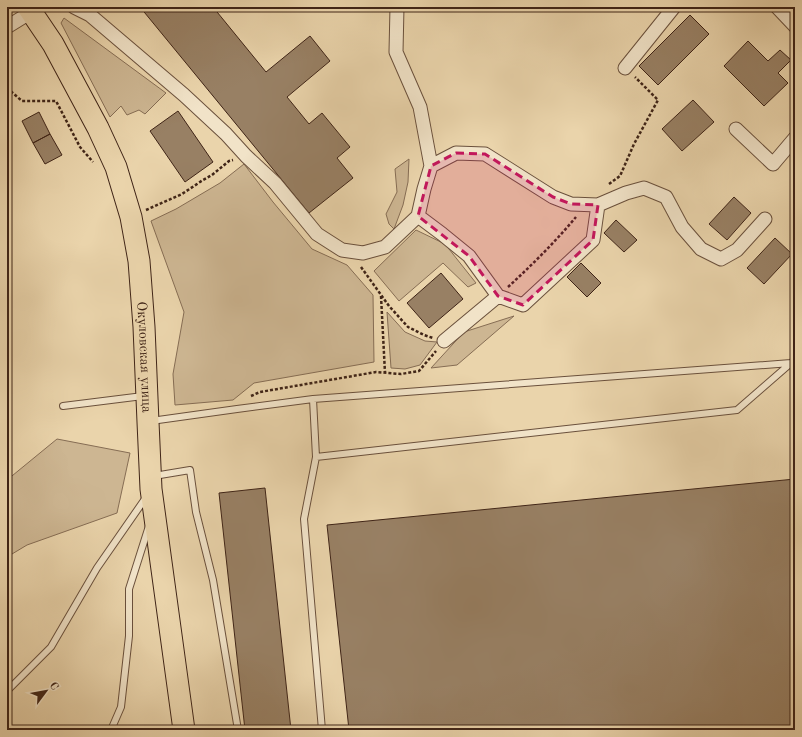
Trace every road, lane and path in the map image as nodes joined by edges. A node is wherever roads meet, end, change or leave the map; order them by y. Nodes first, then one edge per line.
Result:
1 (74, 7) edge
2 (397, 7) edge
3 (674, 7) edge
4 (777, 7) edge
5 (36, 8) edge
6 (795, 26) edge
7 (7, 27) edge
8 (625, 68) joint
9 (7, 88) edge
10 (736, 129) dead end
11 (795, 138) edge
12 (246, 156) junction
13 (116, 166) junction
14 (431, 166) junction
15 (608, 185) dead end
16 (592, 205) junction
17 (418, 216) junction
18 (131, 217) junction
19 (765, 219) dead end
20 (350, 251) junction
21 (381, 296) junction
22 (498, 296) junction
23 (444, 341) junction
24 (793, 361) edge
25 (385, 373) junction
26 (147, 396) junction
27 (313, 399) junction
28 (63, 406) dead end
29 (237, 408) junction
30 (148, 422) junction
31 (316, 457) junction
32 (152, 492) junction
33 (7, 691) edge
34 (111, 730) edge
35 (184, 730) edge
36 (238, 730) edge
37 (322, 730) edge

1 - 12 street
2 - 14 street
3 - 8 street
4 - 6 street
5 - 7 street
5 - 13 main road, Окуловская улица
8 - 15 path
9 - 13 path
10 - 11 street
12 - 18 path
12 - 20 street
13 - 18 main road, Окуловская улица
14 - 16 street
14 - 17 street
16 - 19 street
16 - 22 path
16 - 22 street
17 - 20 street
17 - 22 street
18 - 26 main road, Окуловская улица
20 - 21 path
21 - 23 path
21 - 25 path
22 - 23 street
23 - 25 path
24 - 27 lane
24 - 31 lane
25 - 29 path
26 - 28 lane
26 - 30 main road, Окуловская улица
27 - 29 lane
27 - 31 lane
29 - 30 lane
30 - 32 main road, Окуловская улица
31 - 37 lane
32 - 33 lane
32 - 34 lane
32 - 35 main road, Окуловская улица
32 - 36 lane

